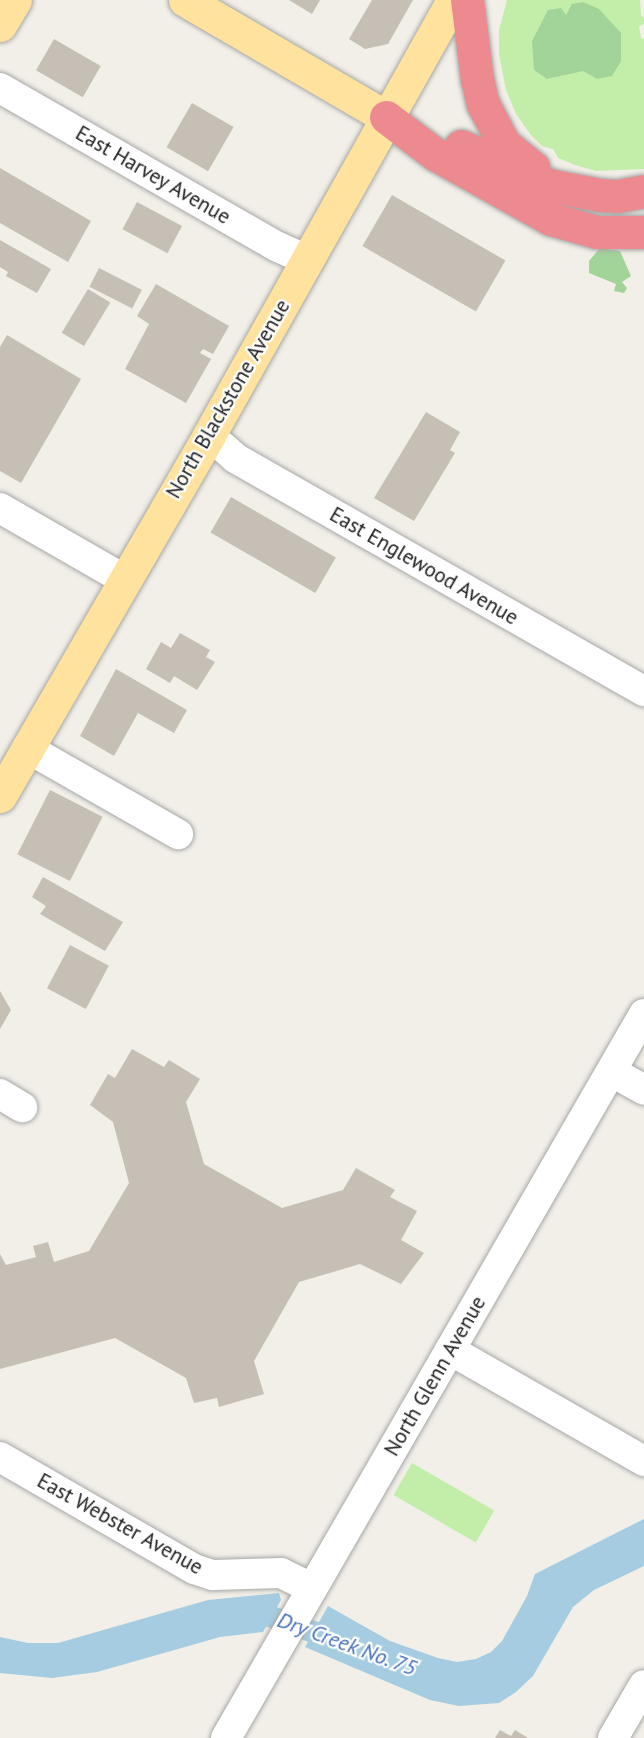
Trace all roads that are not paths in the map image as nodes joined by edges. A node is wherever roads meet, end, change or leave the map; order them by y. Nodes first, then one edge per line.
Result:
1 (15, 0) edge
2 (185, 0) edge
3 (453, 0) edge
4 (467, 0) edge
5 (0, 25) edge
6 (0, 88) edge
7 (386, 117) junction
8 (644, 191) edge
9 (584, 193) junction
10 (644, 232) edge
11 (307, 260) junction
12 (209, 435) junction
13 (0, 508) edge
14 (125, 580) junction
15 (644, 691) edge
16 (27, 748) junction
17 (0, 796) edge
18 (178, 834) dead end
19 (644, 1014) edge
20 (612, 1072) junction
21 (644, 1090) edge
22 (450, 1350) junction
23 (0, 1457) edge
24 (644, 1461) edge
25 (299, 1610) junction
26 (644, 1684) edge
27 (226, 1738) edge
28 (613, 1738) edge

1 - 5 main road
2 - 7 main road
3 - 7 main road, North Blackstone Avenue
4 - 9 highway
6 - 11 street, East Harvey Avenue
7 - 9 highway
7 - 10 highway
7 - 11 main road, North Blackstone Avenue
8 - 9 highway
11 - 12 main road, North Blackstone Avenue
12 - 14 main road, North Blackstone Avenue
12 - 15 street, East Englewood Avenue
13 - 14 street
14 - 16 main road, North Blackstone Avenue
16 - 17 main road, North Blackstone Avenue
16 - 18 street
19 - 20 street, North Glenn Avenue
20 - 21 street
20 - 22 street, North Glenn Avenue
22 - 24 street
22 - 25 street, North Glenn Avenue
23 - 25 street, East Webster Avenue
25 - 27 street, North Glenn Avenue
26 - 28 street

